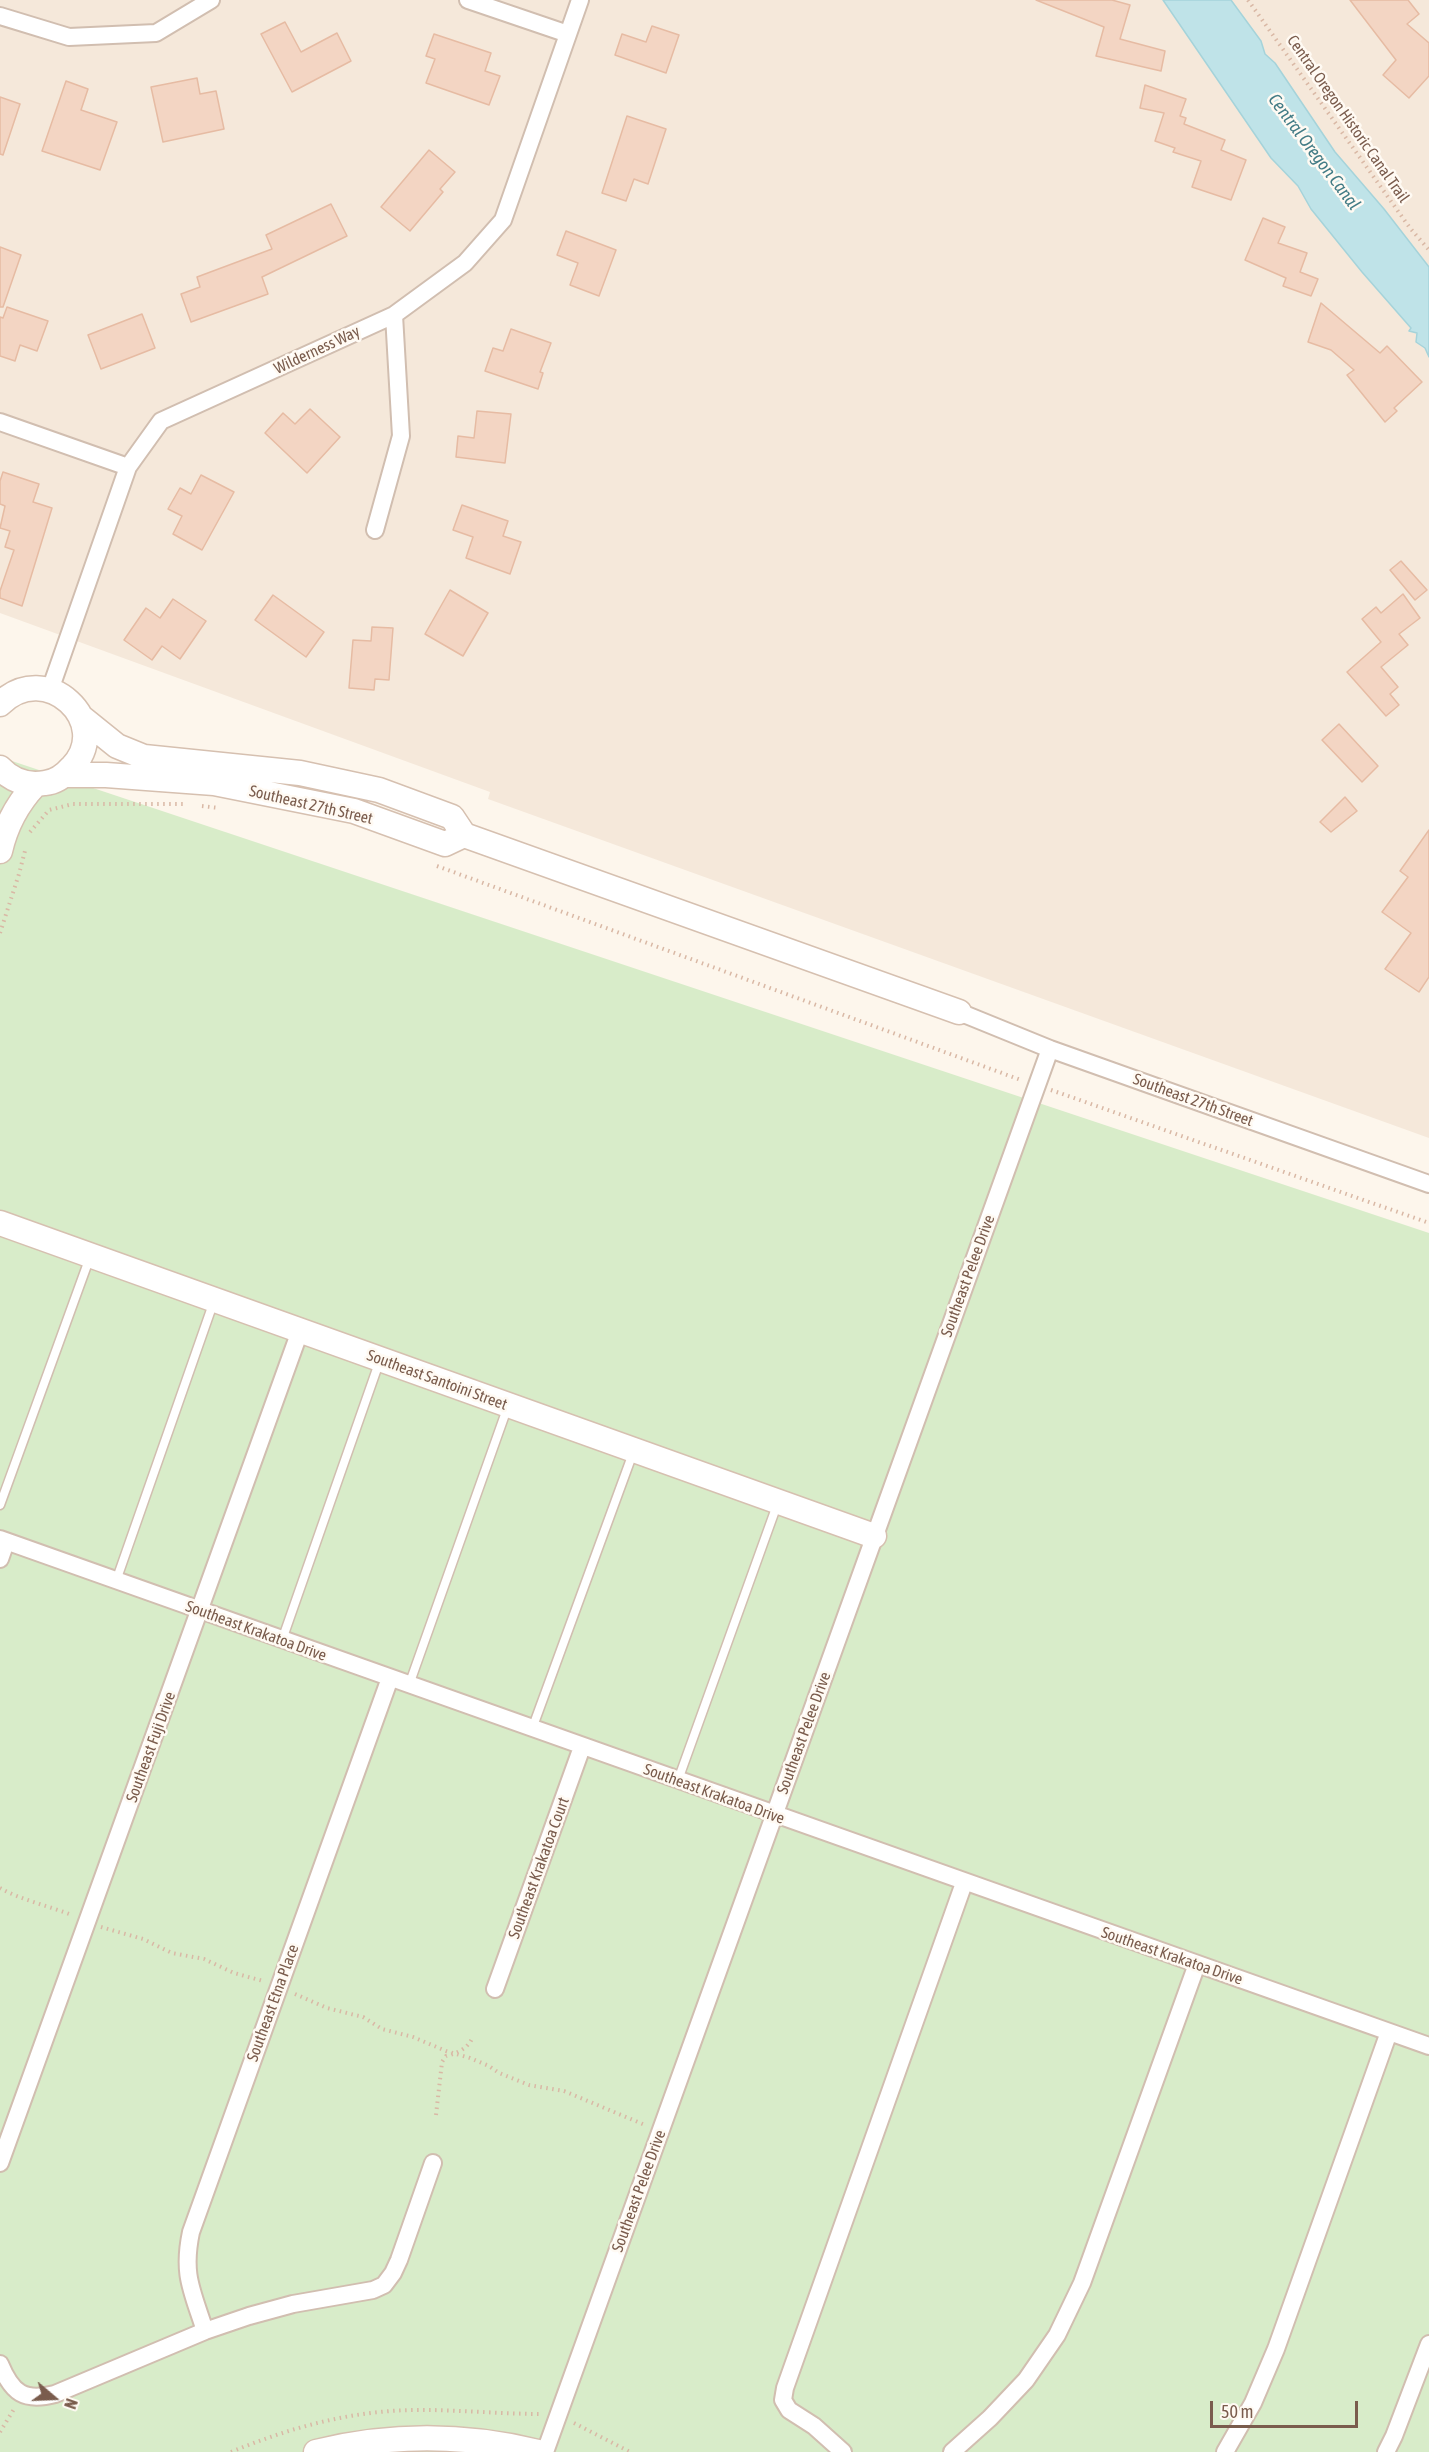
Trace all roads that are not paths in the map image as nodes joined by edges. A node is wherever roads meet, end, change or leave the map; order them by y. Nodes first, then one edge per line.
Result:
1 (211, 0) edge
2 (468, 0) edge
3 (580, 0) edge
4 (0, 15) edge
5 (568, 34) junction
6 (394, 315) junction
7 (0, 422) edge
8 (128, 467) junction
9 (375, 530) dead end
10 (50, 690) junction
11 (5, 696) edge
12 (81, 717) junction
13 (0, 768) edge
14 (65, 775) junction
15 (35, 785) junction
16 (464, 835) junction
17 (0, 850) edge
18 (959, 1012) joint
19 (1050, 1048) junction
20 (1429, 1184) edge
21 (0, 1223) edge
22 (91, 1256) junction
23 (214, 1300) junction
24 (300, 1331) junction
25 (380, 1359) junction
26 (509, 1405) junction
27 (634, 1450) junction
28 (778, 1502) junction
29 (0, 1505) edge
30 (874, 1536) junction
31 (3, 1540) edge
32 (0, 1559) edge
33 (116, 1581) junction
34 (200, 1611) junction
35 (282, 1640) junction
36 (390, 1678) junction
37 (409, 1685) junction
38 (532, 1729) junction
39 (582, 1747) junction
40 (677, 1781) junction
41 (774, 1815) junction
42 (964, 1883) junction
43 (1197, 1964) junction
44 (495, 1989) dead end
45 (1389, 2032) junction
46 (1429, 2046) edge
47 (0, 2163) edge
48 (433, 2163) dead end
49 (205, 2331) junction
50 (1429, 2344) edge
51 (0, 2364) edge
52 (316, 2452) edge
53 (538, 2452) edge
54 (545, 2452) edge
55 (843, 2452) edge
56 (952, 2452) edge
57 (1225, 2452) edge
58 (1386, 2452) edge

1 - 4 street
2 - 5 street
3 - 5 street, Wilderness Way
5 - 6 street, Wilderness Way
6 - 8 street, Wilderness Way
6 - 9 street
7 - 8 street
8 - 10 street, Wilderness Way
10 - 11 main road
10 - 12 main road, Southeast 27th Street
12 - 14 main road
12 - 16 main road, Southeast 27th Street
13 - 15 main road
14 - 15 main road, Southeast 27th Street
14 - 16 main road, Southeast 27th Street
15 - 17 main road
16 - 18 main road
18 - 19 street, Southeast 27th Street
19 - 20 street, Southeast 27th Street
19 - 30 street, Southeast Pelee Drive
21 - 22 main road, Southeast Santoini Street
22 - 23 main road, Southeast Santoini Street
22 - 29 lane
23 - 24 main road, Southeast Santoini Street
23 - 33 lane
24 - 25 main road, Southeast Santoini Street
24 - 34 street, Southeast Fuji Drive
25 - 26 main road, Southeast Santoini Street
25 - 35 lane
26 - 27 main road, Southeast Santoini Street
26 - 37 lane
27 - 28 main road, Southeast Santoini Street
27 - 38 lane
28 - 30 main road, Southeast Santoini Street
28 - 40 lane
30 - 41 street, Southeast Pelee Drive
31 - 32 street
31 - 33 street, Southeast Krakatoa Drive
33 - 34 street, Southeast Krakatoa Drive
34 - 35 street, Southeast Krakatoa Drive
34 - 47 street, Southeast Fuji Drive
35 - 36 street, Southeast Krakatoa Drive
36 - 37 street, Southeast Krakatoa Drive
36 - 49 street, Southeast Etna Place
37 - 38 street, Southeast Krakatoa Drive
38 - 39 street, Southeast Krakatoa Drive
39 - 40 street, Southeast Krakatoa Drive
39 - 44 street, Southeast Krakatoa Court
40 - 41 street, Southeast Krakatoa Drive
41 - 42 street, Southeast Krakatoa Drive
41 - 54 street, Southeast Pelee Drive
42 - 43 street, Southeast Krakatoa Drive
42 - 55 street
43 - 45 street, Southeast Krakatoa Drive
43 - 56 street
45 - 46 street, Southeast Krakatoa Drive
45 - 57 street
48 - 49 street
49 - 51 street
50 - 58 street
52 - 53 main road

